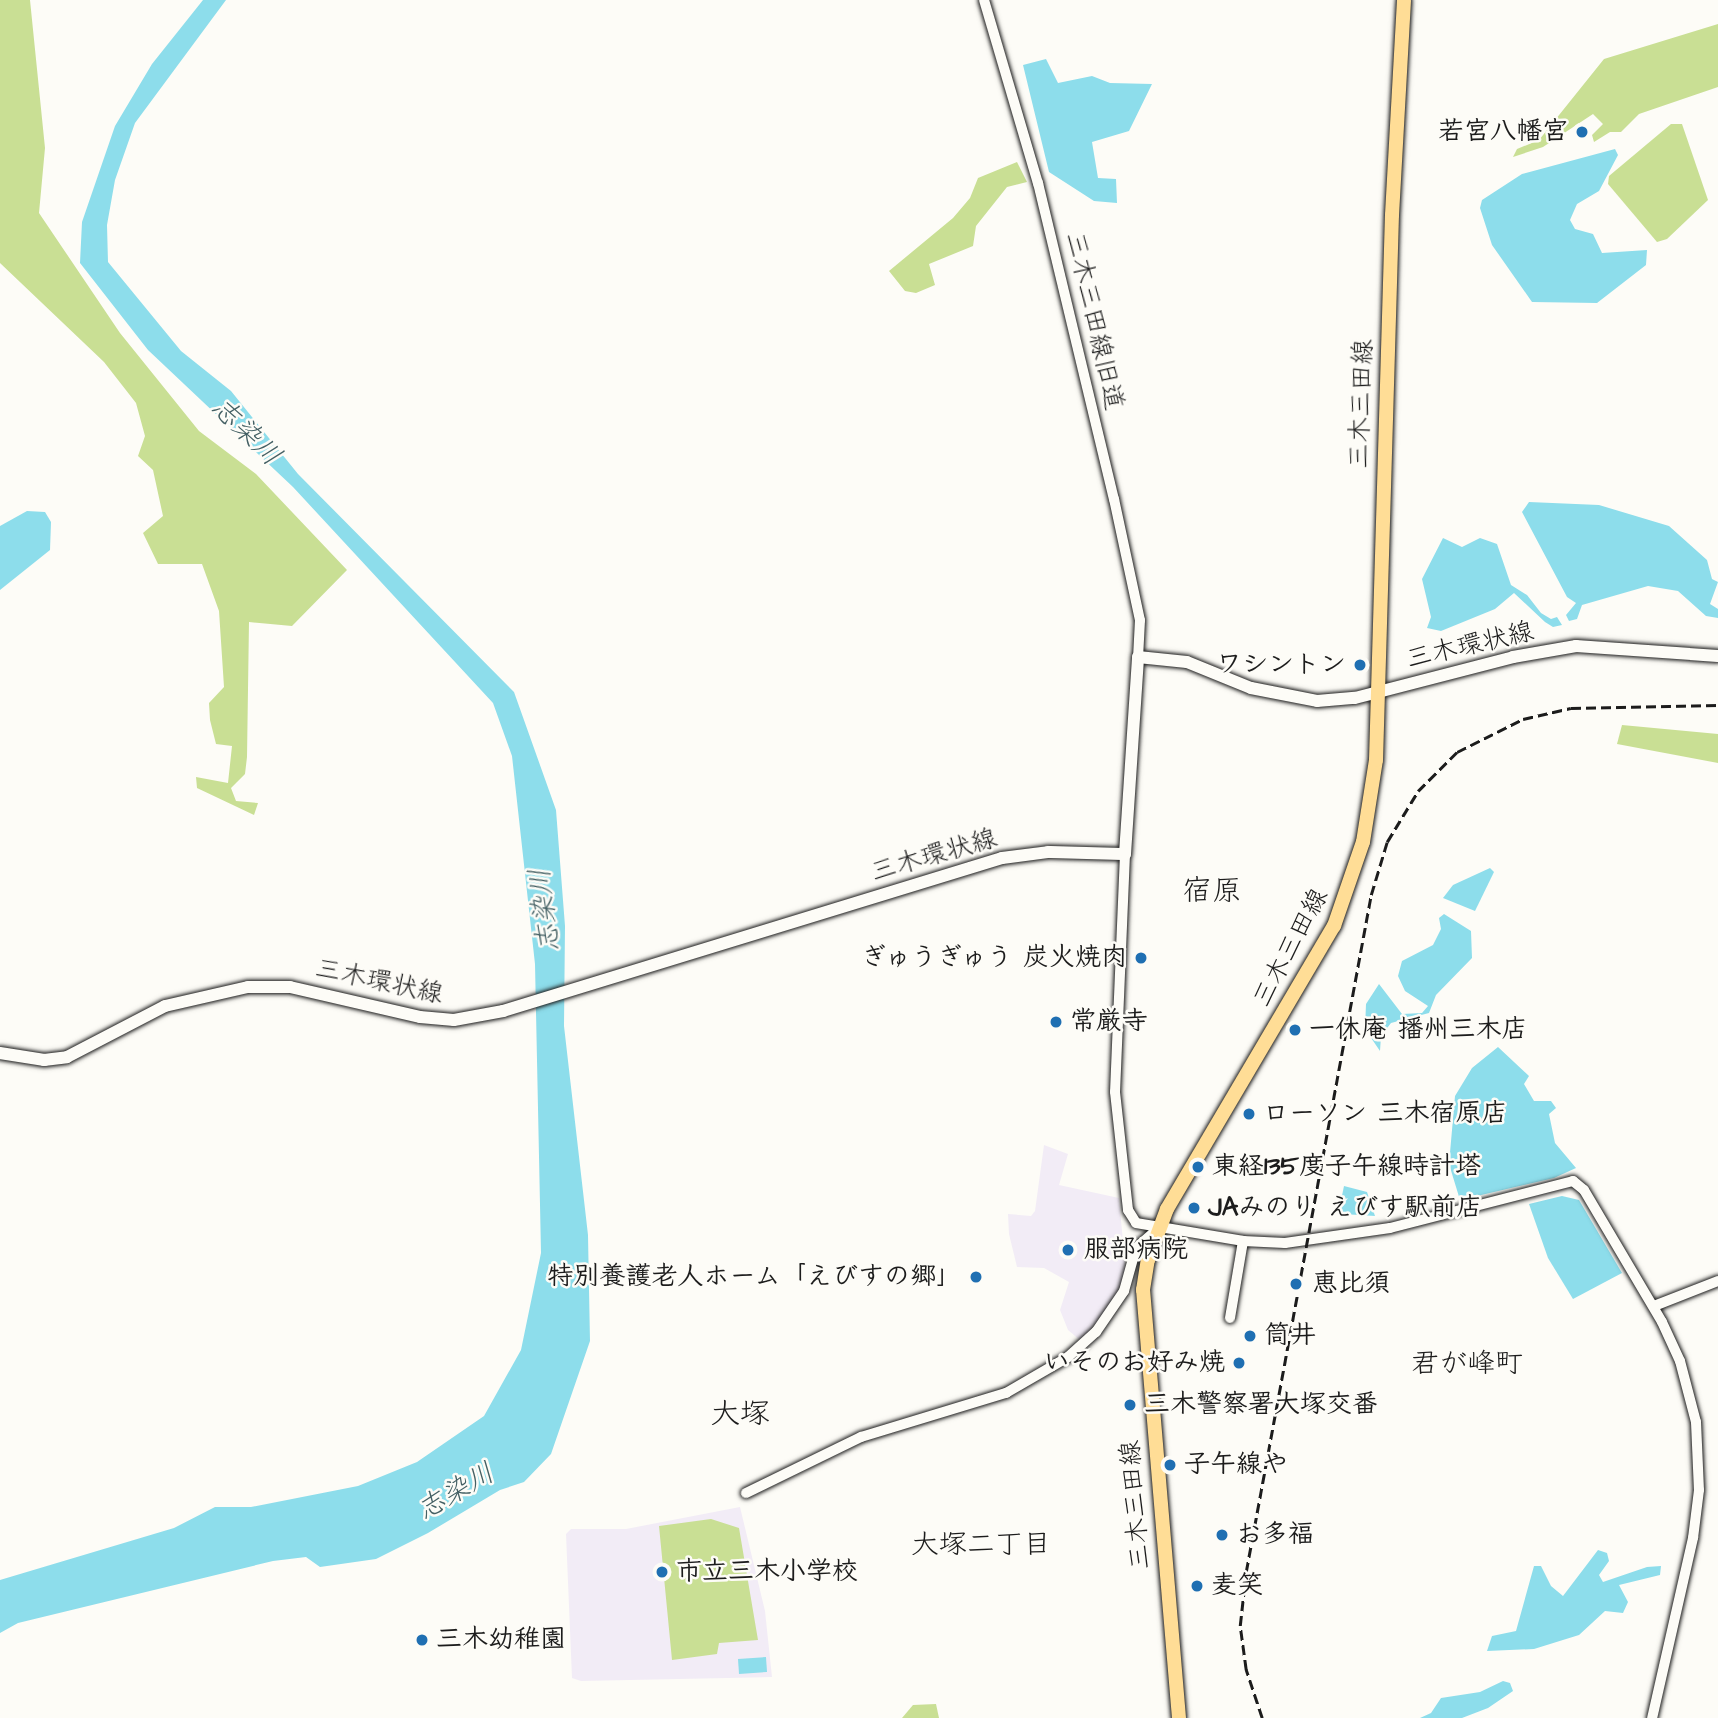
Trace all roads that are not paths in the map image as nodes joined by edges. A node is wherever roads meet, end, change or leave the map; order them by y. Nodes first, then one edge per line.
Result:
1 (984, 0) edge
2 (1404, 0) edge
3 (1718, 656) edge
4 (1138, 657) junction
5 (1378, 692) junction
6 (1125, 854) junction
7 (0, 1053) edge
8 (1157, 1230) junction
9 (1242, 1241) junction
10 (1718, 1281) edge
11 (1654, 1306) junction
12 (1230, 1318) dead end
13 (746, 1493) dead end
14 (1179, 1718) edge
15 (1652, 1718) edge

1 - 4 street, 三木三田線旧道
2 - 5 main road, 三木三田線
3 - 5 main road, 三木環状線
4 - 5 main road, 三木環状線
4 - 6 main road
5 - 8 main road, 三木三田線
6 - 7 main road, 三木環状線
6 - 8 street
8 - 9 street
8 - 13 street
8 - 14 main road, 三木三田線
9 - 11 street
9 - 12 street
10 - 11 street
11 - 15 street

